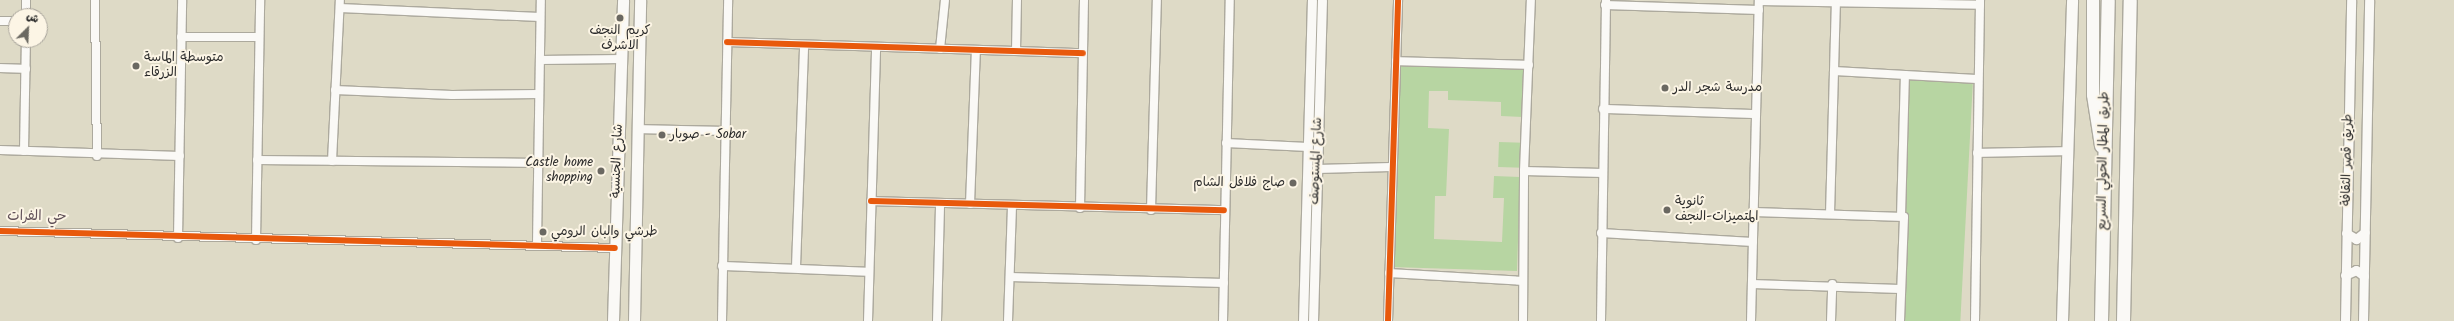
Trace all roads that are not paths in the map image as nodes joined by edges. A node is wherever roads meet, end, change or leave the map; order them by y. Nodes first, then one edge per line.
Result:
1 (95, 0) edge
2 (182, 0) edge
3 (260, 0) edge
4 (541, 0) edge
5 (623, 0) edge
6 (640, 0) edge
7 (728, 0) edge
8 (945, 0) edge
9 (1017, 0) edge
10 (1084, 0) edge
11 (1157, 0) edge
12 (1230, 0) edge
13 (1312, 0) edge
14 (1322, 0) edge
15 (1398, 0) edge
16 (1531, 0) edge
17 (2072, 0) edge
18 (2093, 0) edge
19 (2108, 0) edge
20 (2130, 0) edge
21 (2351, 0) edge
22 (2369, 0) edge
23 (1759, 1) edge
24 (1606, 2) edge
25 (1836, 2) junction
26 (1980, 3) edge
27 (340, 4) edge
28 (1681, 4) edge
29 (1759, 10) junction
30 (540, 17) junction
31 (181, 37) junction
32 (258, 37) junction
33 (727, 42) junction
34 (804, 45) junction
35 (876, 47) junction
36 (26, 48) edge
37 (940, 49) junction
38 (976, 50) junction
39 (1016, 51) junction
40 (1083, 53) junction
41 (622, 59) junction
42 (540, 60) junction
43 (1396, 61) junction
44 (1529, 66) junction
45 (0, 68) edge
46 (26, 69) junction
47 (1834, 71) junction
48 (1906, 75) junction
49 (1977, 79) junction
50 (1310, 82) junction
51 (1320, 83) junction
52 (335, 90) junction
53 (539, 94) junction
54 (1603, 109) junction
55 (1756, 114) junction
56 (638, 129) junction
57 (723, 131) junction
58 (1226, 143) junction
59 (1308, 147) junction
60 (0, 150) edge
61 (24, 151) junction
62 (2069, 151) junction
63 (1977, 153) junction
64 (97, 156) junction
65 (180, 156) junction
66 (257, 160) junction
67 (332, 161) junction
68 (538, 163) junction
69 (1391, 167) junction
70 (1317, 169) junction
71 (2104, 170) junction
72 (1524, 171) junction
73 (1603, 173) junction
74 (871, 200) junction
75 (940, 203) junction
76 (970, 204) junction
77 (1012, 206) junction
78 (1080, 208) junction
79 (1151, 210) junction
80 (1224, 210) junction
81 (1754, 212) junction
82 (1830, 214) junction
83 (1901, 216) junction
84 (0, 231) edge
85 (2365, 232) junction
86 (1601, 233) junction
87 (2346, 233) junction
88 (178, 238) junction
89 (256, 240) junction
90 (1753, 242) junction
91 (537, 244) junction
92 (615, 248) junction
93 (722, 266) junction
94 (796, 267) junction
95 (868, 272) junction
96 (1389, 273) junction
97 (2345, 276) junction
98 (2364, 276) junction
99 (1010, 277) junction
100 (1523, 281) junction
101 (1224, 283) junction
102 (1752, 284) junction
103 (1832, 284) junction
104 (1900, 289) junction
105 (613, 321) edge
106 (634, 321) edge
107 (722, 321) edge
108 (868, 321) edge
109 (937, 321) edge
110 (1008, 321) edge
111 (1223, 321) edge
112 (1303, 321) edge
113 (1312, 321) edge
114 (1388, 321) edge
115 (1523, 321) edge
116 (1601, 321) edge
117 (1750, 321) edge
118 (1831, 321) edge
119 (1900, 321) edge
120 (1975, 321) edge
121 (2062, 321) edge
122 (2100, 321) edge
123 (2123, 321) edge
124 (2344, 321) edge
125 (2363, 321) edge

1 - 64 street
2 - 31 street
3 - 32 street
4 - 30 street
5 - 41 main road, شارع الجنسية
6 - 56 main road, شارع الجنسية
7 - 33 street
8 - 37 street
9 - 39 street
10 - 40 street
11 - 79 street
12 - 58 street
13 - 50 street, شارع المستوصف
14 - 51 street, شارع المستوصف
15 - 43 street
16 - 44 street
17 - 62 main road
18 - 71 main road
19 - 71 highway, طريق المطار الحولي السريع
20 - 123 highway, طريق المطار الحولي السريع
21 - 87 street, طريق قصر الثقافة
22 - 85 street, طريق قصر الثقافة
23 - 25 street
23 - 29 street
24 - 28 street
24 - 54 street
25 - 26 street
25 - 47 street
26 - 49 street
27 - 30 street
27 - 52 street
28 - 29 street
29 - 55 street
30 - 42 street
31 - 32 street
31 - 65 street
32 - 66 street
33 - 34 street
33 - 57 street
34 - 35 street
34 - 94 street
35 - 37 street
35 - 74 street
36 - 46 street
37 - 38 street
38 - 39 street
38 - 76 street
39 - 40 street
40 - 78 street
41 - 42 street
41 - 92 main road, شارع الجنسية
42 - 53 street
43 - 44 street
43 - 69 street
44 - 72 street
45 - 46 street
46 - 61 street
47 - 48 street
47 - 82 street
48 - 49 street
48 - 83 street
49 - 63 street
50 - 51 street
50 - 59 street, شارع المستوصف
51 - 70 street, شارع المستوصف
52 - 53 street
52 - 67 street
53 - 68 street
54 - 55 street
54 - 73 street
55 - 81 street
56 - 57 street
56 - 106 main road, شارع الجنسية
57 - 93 street
58 - 59 street
58 - 80 street
59 - 112 street, شارع المستوصف
60 - 61 street
61 - 64 street
62 - 63 street
62 - 121 main road
63 - 120 street
64 - 65 street
65 - 88 street
66 - 67 street
66 - 89 street
67 - 68 street
68 - 91 street
69 - 70 street
69 - 96 street
70 - 113 street, شارع المستوصف
71 - 122 highway, طريق المطار الحولي السريع
72 - 73 street
72 - 100 street
73 - 86 street
74 - 75 street
74 - 95 street
75 - 76 street
75 - 109 street
76 - 77 street
77 - 78 street
77 - 99 street
78 - 79 street
79 - 80 street
80 - 101 street
81 - 82 street
81 - 90 street
82 - 83 street
83 - 104 street
84 - 88 street
85 - 87 street
85 - 98 street, طريق قصر الثقافة
86 - 90 street
86 - 116 street
87 - 97 street, طريق قصر الثقافة
88 - 89 street
89 - 91 street
90 - 102 street
91 - 92 street
92 - 105 main road, شارع الجنسية
93 - 94 street
93 - 107 street
94 - 95 street
95 - 108 street
96 - 100 street
96 - 114 street
97 - 98 street
97 - 124 street, طريق قصر الثقافة
98 - 125 street, طريق قصر الثقافة
99 - 101 street
99 - 110 street
100 - 115 street
101 - 111 street
102 - 103 street
102 - 117 street
103 - 104 street
103 - 118 street
104 - 119 street

